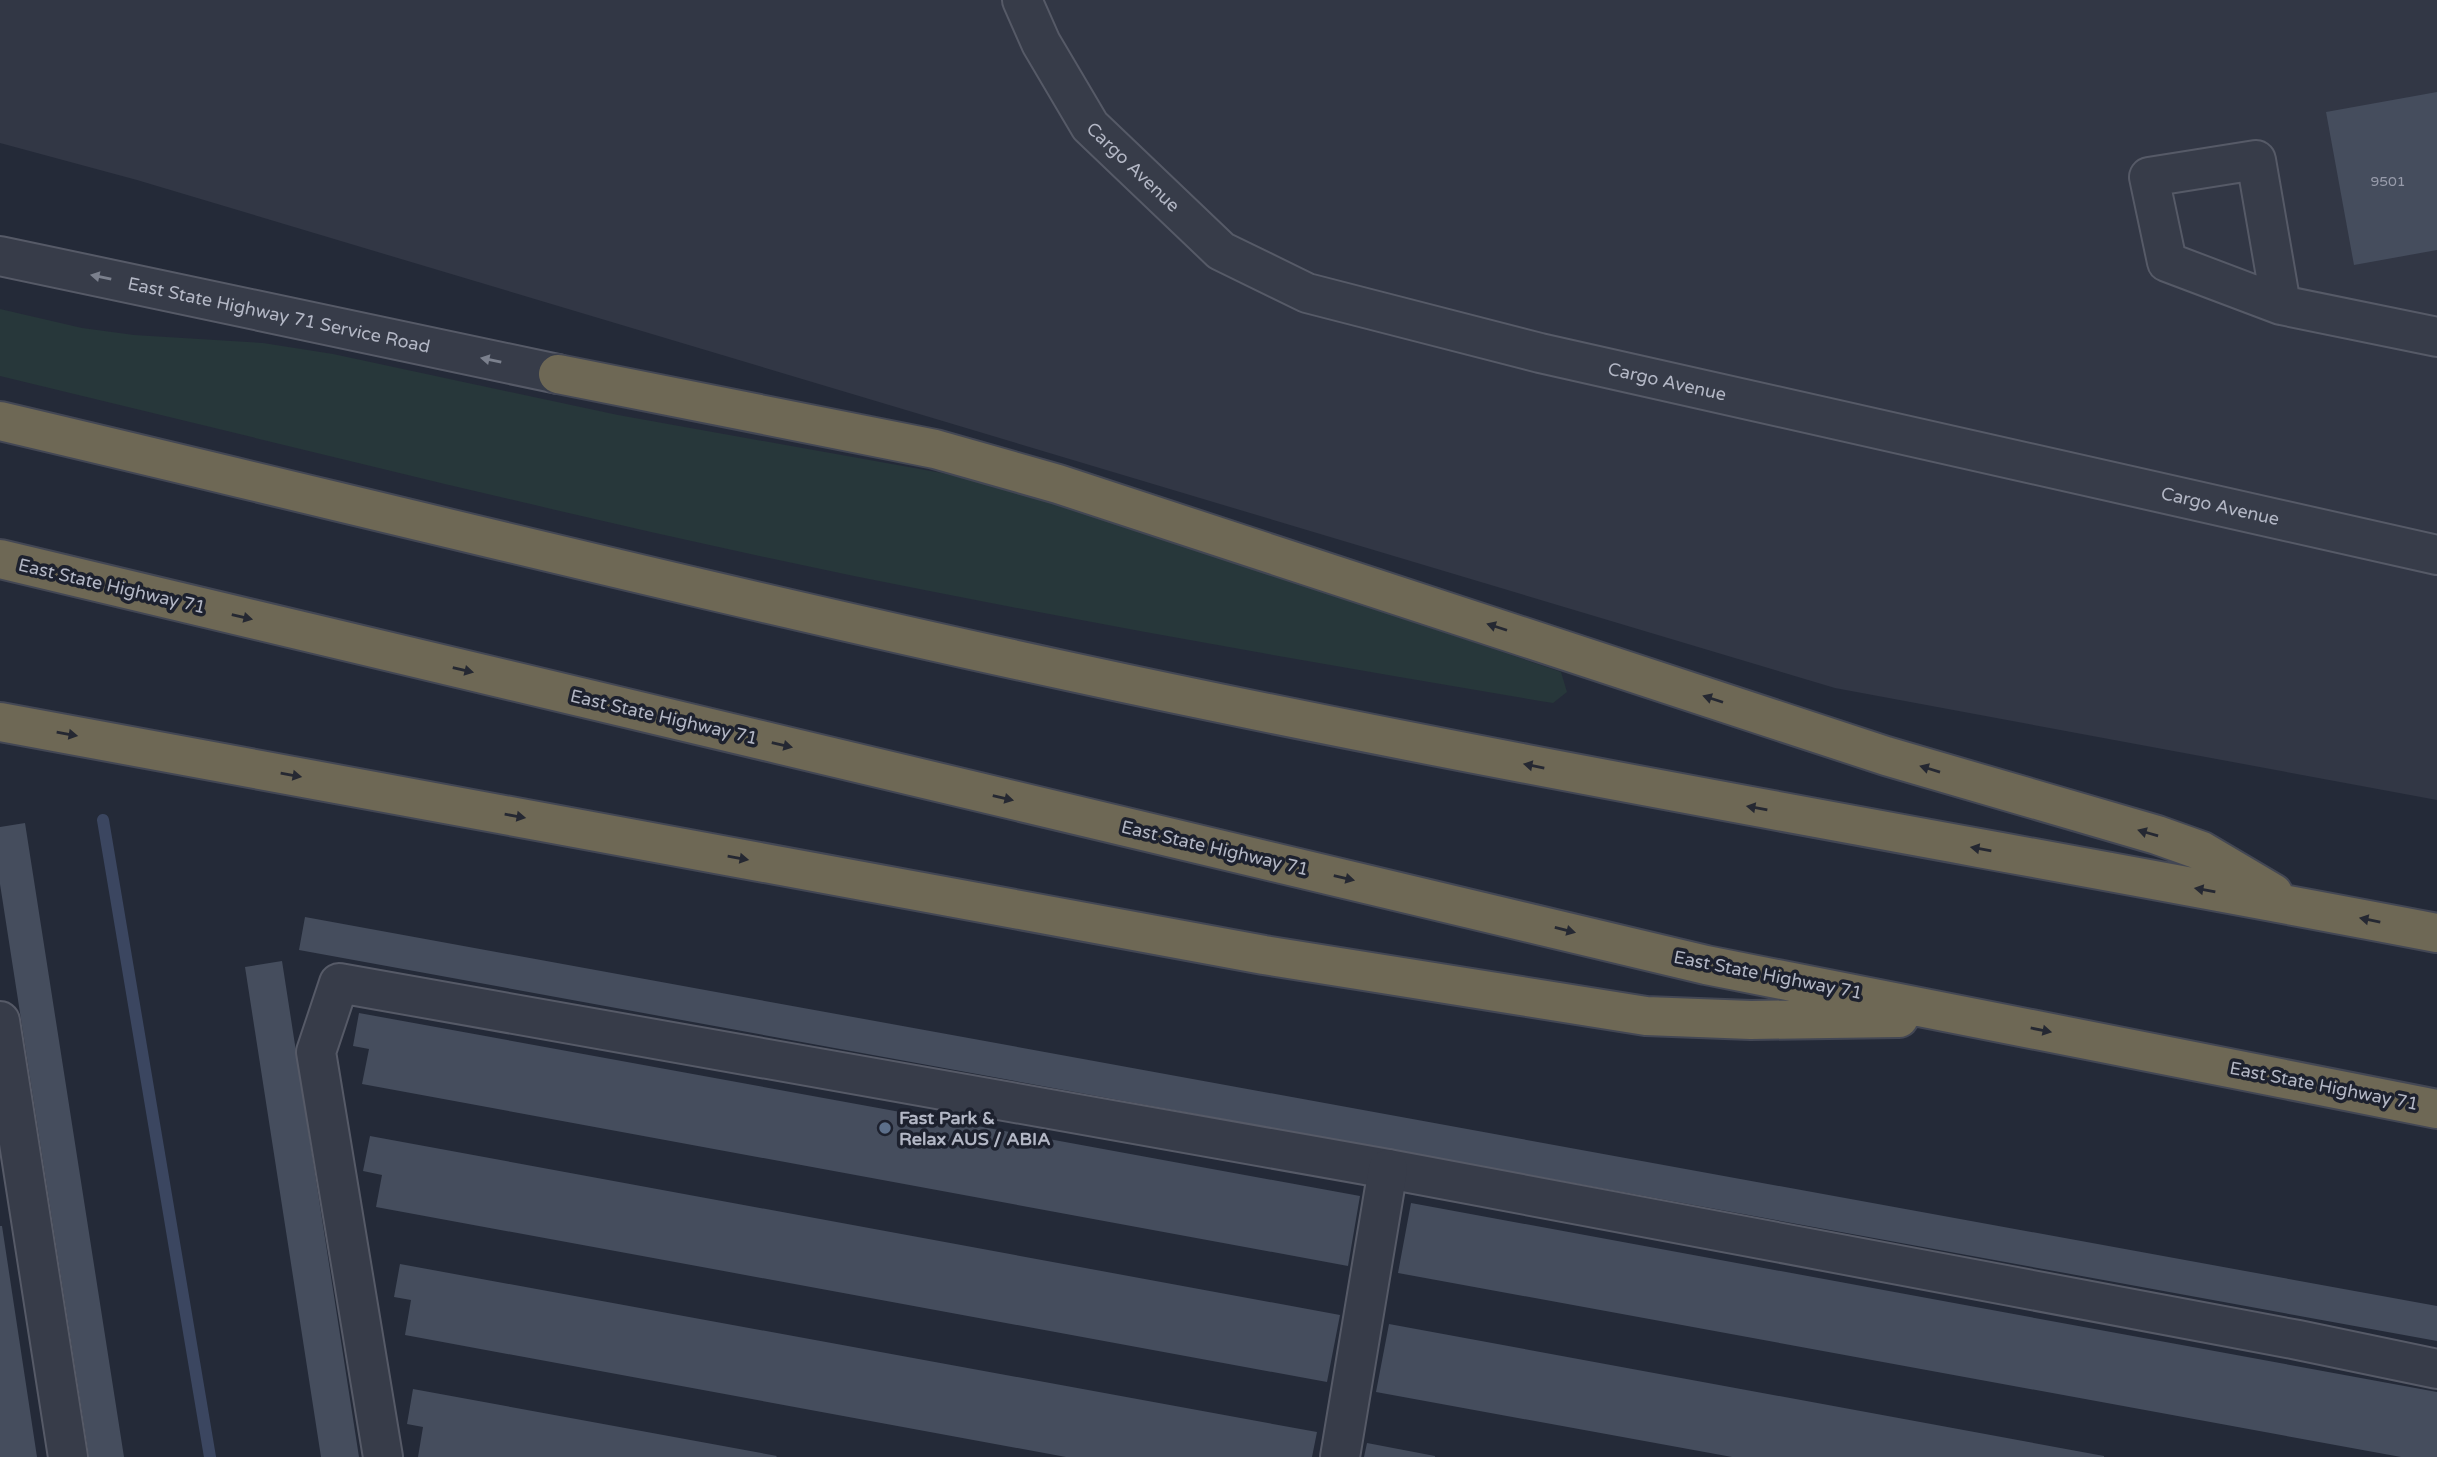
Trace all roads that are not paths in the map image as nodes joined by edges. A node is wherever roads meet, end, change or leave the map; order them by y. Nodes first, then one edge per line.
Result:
1 (1023, 0) edge
2 (0, 230) edge
3 (0, 256) edge
4 (59, 269) junction
5 (2281, 305) dead end
6 (2437, 337) edge
7 (558, 374) joint
8 (0, 421) edge
9 (2437, 555) edge
10 (0, 559) edge
11 (0, 577) edge
12 (128, 590) junction
13 (0, 722) edge
14 (2296, 906) junction
15 (2437, 933) edge
16 (1974, 1016) junction
17 (0, 1021) edge
18 (2437, 1108) edge
19 (1388, 1169) junction
20 (2437, 1369) edge
21 (68, 1457) edge
22 (383, 1457) edge
23 (1340, 1457) edge

1 - 9 street, Cargo Avenue
2 - 4 street
3 - 4 street, East State Highway 71 Service Road
7 -> 4 street, East State Highway 71 Service Road
5 - 6 street
14 -> 7 highway
14 -> 8 highway
10 - 12 highway, East State Highway 71
11 - 12 highway
12 -> 16 highway, East State Highway 71
13 -> 16 highway
15 -> 14 highway
16 -> 18 highway, East State Highway 71
17 - 21 street
19 - 20 street
19 - 22 street
19 - 23 street

